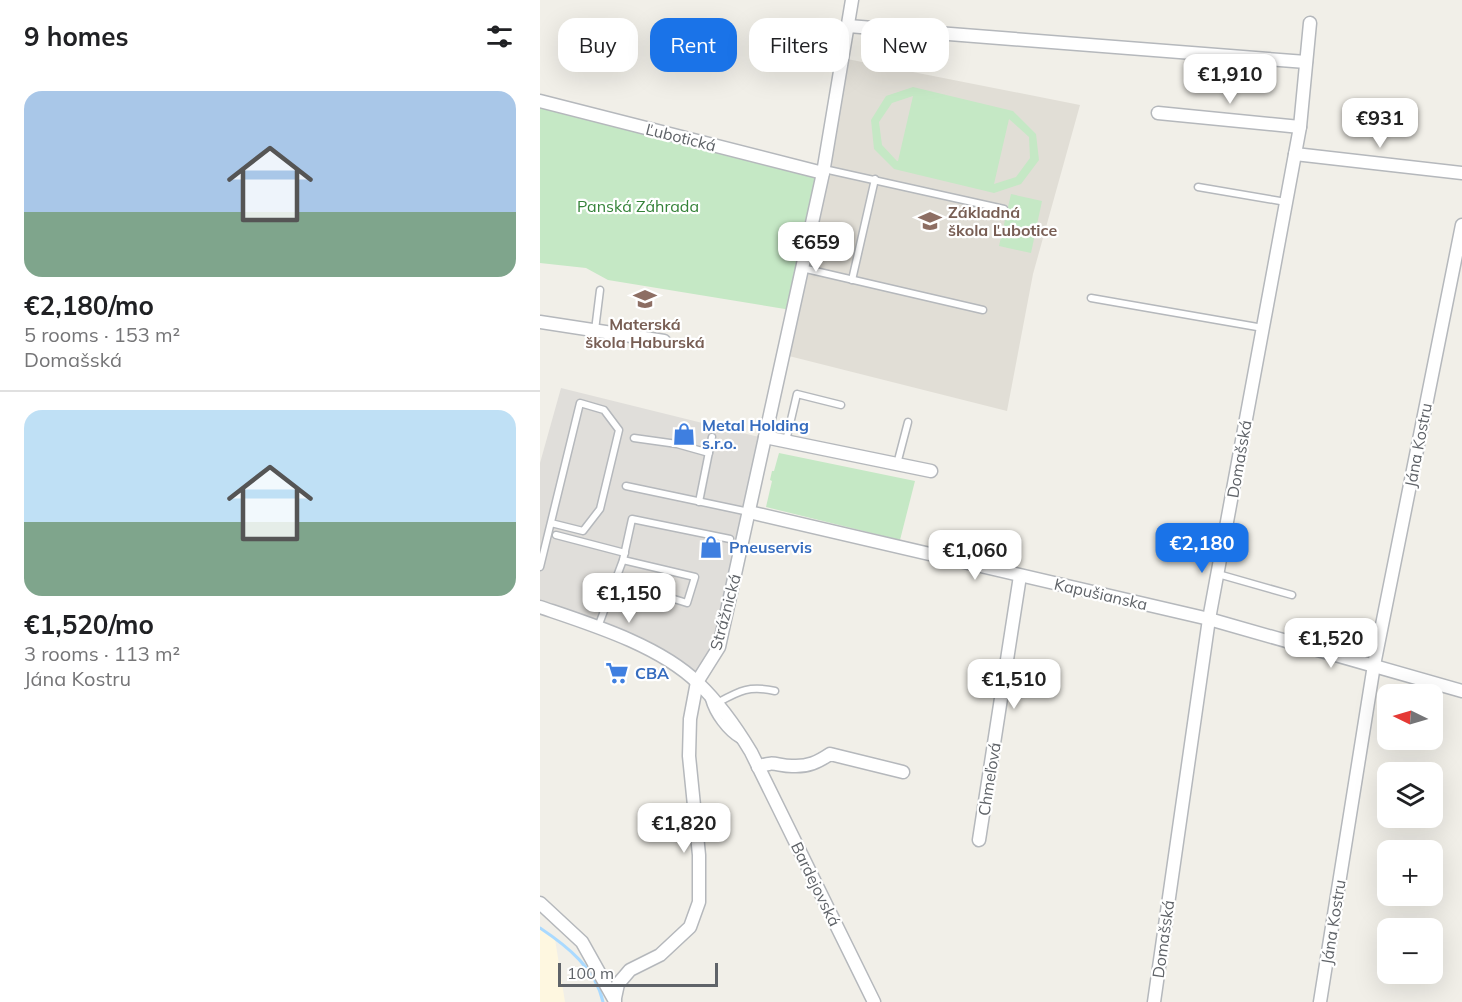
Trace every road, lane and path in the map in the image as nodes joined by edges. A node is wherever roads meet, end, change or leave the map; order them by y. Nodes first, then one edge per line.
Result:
1 (852, 0) edge
2 (849, 20) edge
3 (1310, 23) dead end
4 (849, 26) edge
5 (1306, 62) junction
6 (840, 72) edge
7 (540, 101) edge
8 (1158, 112) dead end
9 (1300, 127) junction
10 (1295, 154) junction
11 (823, 171) junction
12 (1462, 173) edge
13 (875, 179) junction
14 (1198, 187) dead end
15 (1286, 202) junction
16 (1004, 209) dead end
17 (1462, 225) edge
18 (802, 268) junction
19 (852, 280) junction
20 (600, 290) dead end
21 (1091, 298) dead end
22 (983, 310) dead end
23 (540, 322) edge
24 (1263, 328) junction
25 (595, 330) junction
26 (664, 341) dead end
27 (841, 405) dead end
28 (908, 422) dead end
29 (712, 437) dead end
30 (765, 437) junction
31 (634, 438) dead end
32 (786, 441) junction
33 (709, 453) junction
34 (897, 464) junction
35 (931, 471) dead end
36 (626, 486) dead end
37 (699, 502) junction
38 (748, 512) junction
39 (551, 523) junction
40 (556, 535) dead end
41 (730, 539) dead end
42 (624, 557) junction
43 (540, 567) edge
44 (1217, 574) junction
45 (1020, 576) junction
46 (616, 580) junction
47 (1292, 595) dead end
48 (540, 607) edge
49 (1209, 619) junction
50 (598, 627) junction
51 (1374, 665) junction
52 (697, 682) junction
53 (775, 691) dead end
54 (1462, 691) edge
55 (707, 693) junction
56 (716, 704) junction
57 (747, 745) junction
58 (758, 767) junction
59 (903, 772) dead end
60 (979, 840) dead end
61 (540, 903) edge
62 (615, 1000) edge
63 (874, 1002) edge
64 (1154, 1002) edge
65 (1320, 1002) edge

1 - 2 street, Strážnická
3 - 5 street, Domašská
4 - 5 street
5 - 9 street, Domašská
6 - 11 street, Strážnická
7 - 11 street, Ľubotická
8 - 9 street
9 - 10 street, Domašská
10 - 12 street
10 - 15 street, Domašská
11 - 13 lane
11 - 18 street, Strážnická
13 - 16 lane
13 - 19 lane
14 - 15 lane
15 - 24 street, Domašská
17 - 51 street, Jána Kostru
18 - 19 lane
18 - 30 street, Strážnická
19 - 22 lane
20 - 25 lane
21 - 24 lane
23 - 25 street
24 - 44 street, Domašská
25 - 26 street
27 - 32 lane
28 - 34 lane
29 - 33 lane
30 - 32 street
30 - 38 street, Strážnická
31 - 33 lane
32 - 34 street
33 - 37 lane
34 - 35 street
36 - 37 lane
37 - 38 lane
38 - 45 street, Kapušianska
38 - 52 street, Strážnická
39 - 39 lane
39 - 43 lane
40 - 42 lane
41 - 42 lane
42 - 46 lane
42 - 46 lane
44 - 47 lane
44 - 49 street, Domašská
45 - 49 street, Kapušianska
45 - 60 street, Chmeľová
46 - 50 lane
48 - 50 street, Bardejovská
49 - 51 street
49 - 64 street, Domašská
50 - 52 street, Bardejovská
51 - 54 street
51 - 65 street, Jána Kostru
52 - 55 street, Bardejovská
52 - 62 street, Strážnická
53 - 56 lane
55 - 56 street, Bardejovská
55 - 57 lane
56 - 57 street, Bardejovská
57 - 58 street, Bardejovská
58 - 59 street
58 - 63 street, Bardejovská
61 - 62 street

